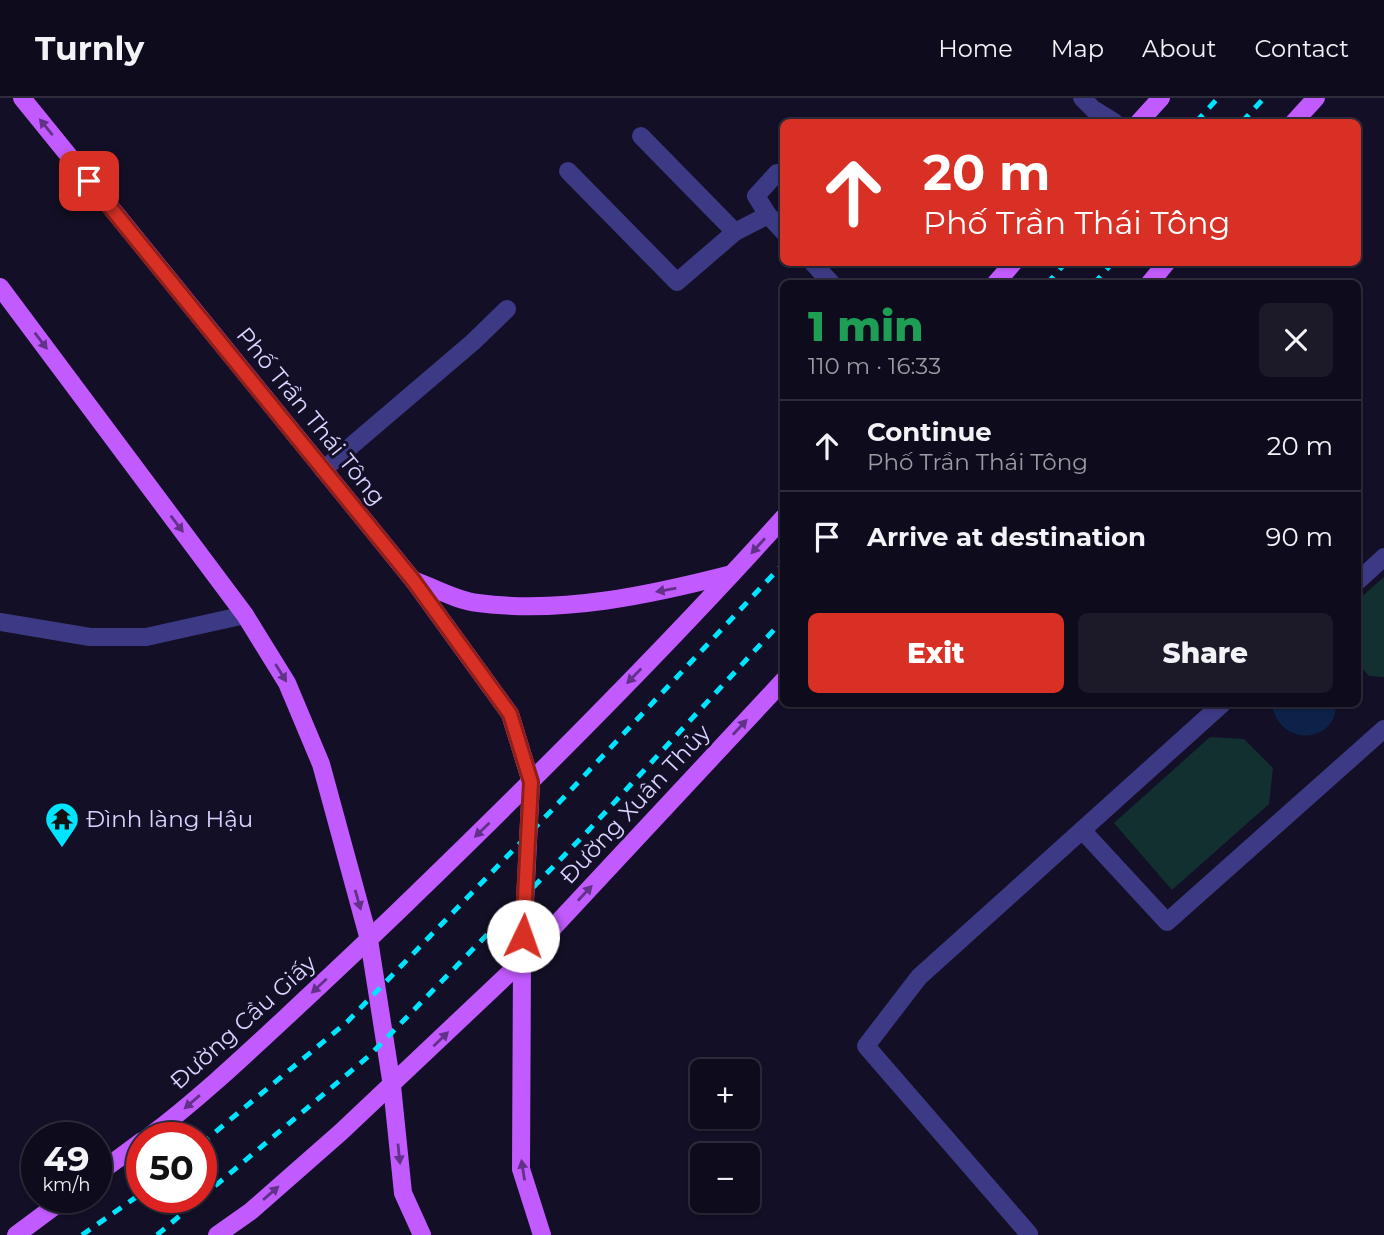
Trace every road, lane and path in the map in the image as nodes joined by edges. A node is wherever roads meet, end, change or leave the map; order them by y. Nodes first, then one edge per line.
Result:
1 (22, 98) edge
2 (1082, 98) edge
3 (1161, 98) edge
4 (1316, 98) edge
5 (1109, 119) edge
6 (1142, 119) edge
7 (1297, 119) edge
8 (641, 136) dead end
9 (568, 171) dead end
10 (777, 173) dead end
11 (768, 215) junction
12 (780, 228) edge
13 (735, 232) junction
14 (816, 266) edge
15 (1011, 266) edge
16 (1164, 266) edge
17 (828, 280) edge
18 (998, 280) edge
19 (1152, 280) edge
20 (0, 287) edge
21 (507, 309) dead end
22 (323, 470) junction
23 (780, 521) edge
24 (1384, 557) edge
25 (732, 574) junction
26 (1361, 578) edge
27 (413, 580) junction
28 (245, 615) junction
29 (0, 622) edge
30 (780, 684) edge
31 (1219, 707) edge
32 (1384, 729) edge
33 (531, 782) junction
34 (1083, 830) junction
35 (369, 940) junction
36 (522, 961) junction
37 (391, 1086) junction
38 (168, 1122) edge
39 (46, 1213) edge
40 (1029, 1234) edge
41 (16, 1235) edge
42 (217, 1235) edge
43 (422, 1235) edge
44 (542, 1235) edge

22 -> 1 main road, Phố Trần Thái Tông
2 - 5 lane
3 - 6 main road
4 - 7 main road
8 - 13 lane
9 - 13 lane
10 - 11 lane
11 - 12 lane
11 - 13 lane
14 - 17 lane
15 - 18 main road
16 - 19 main road
20 -> 28 main road
21 - 22 lane
22 - 27 main road, Phố Trần Thái Tông
23 -> 25 main road
24 - 26 lane
25 -> 27 main road
25 -> 33 main road
27 - 33 main road, Phố Trần Thái Tông
28 - 29 lane
28 -> 35 main road
36 -> 30 main road, Đường Xuân Thủy
31 - 34 lane
32 - 34 lane
33 -> 35 main road, Đường Cầu Giấy
33 - 36 main road
34 - 40 lane
35 - 37 main road
35 -> 38 main road, Đường Cầu Giấy
37 -> 36 main road, Đường Xuân Thủy
44 -> 36 main road
42 -> 37 main road
37 -> 43 main road
39 - 41 main road

